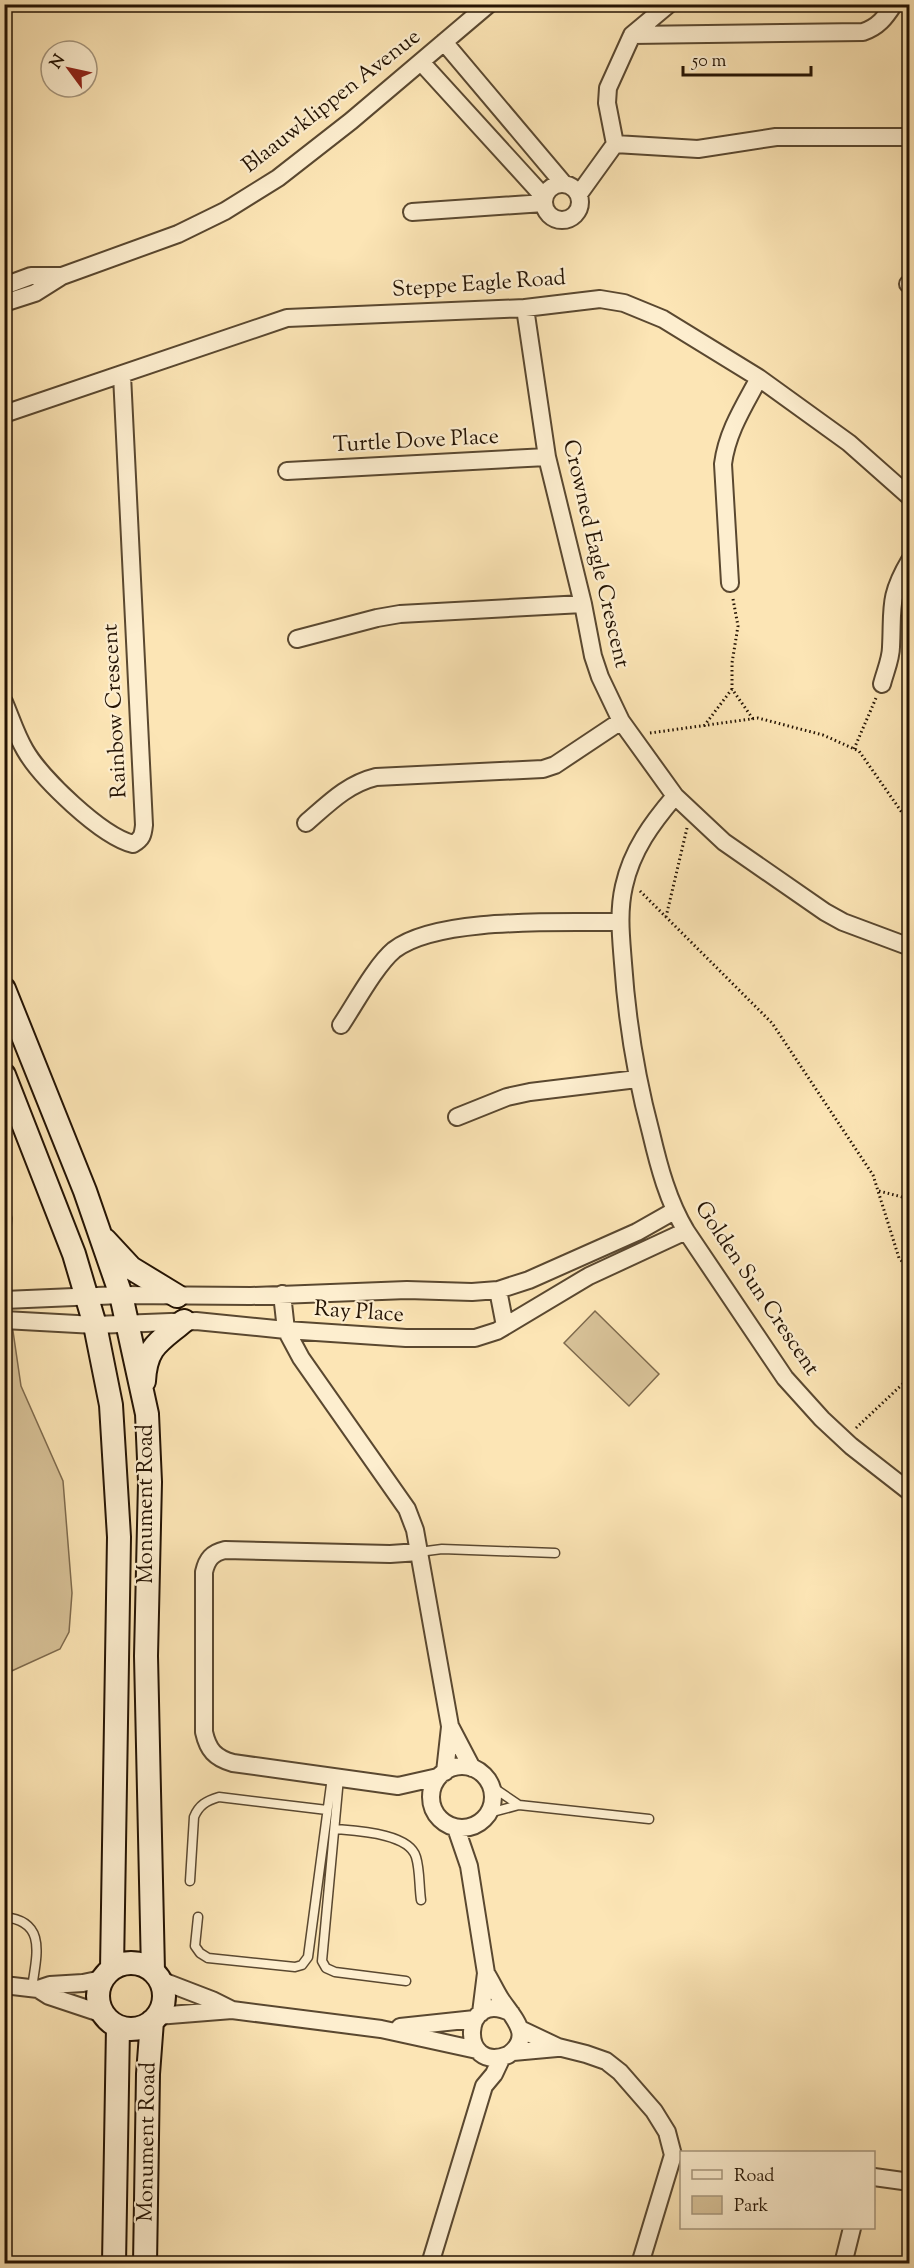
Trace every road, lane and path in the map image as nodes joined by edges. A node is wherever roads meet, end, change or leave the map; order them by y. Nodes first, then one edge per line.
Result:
1 (489, 4) edge
2 (669, 4) edge
3 (894, 4) edge
4 (632, 35) junction
5 (444, 42) junction
6 (421, 62) junction
7 (909, 137) edge
8 (615, 144) junction
9 (563, 183) junction
10 (579, 194) junction
11 (544, 200) junction
12 (412, 212) dead end
13 (62, 276) junction
14 (4, 286) edge
15 (4, 303) edge
16 (525, 308) junction
17 (122, 375) junction
18 (759, 378) junction
19 (4, 414) edge
20 (547, 457) junction
21 (287, 471) dead end
22 (909, 497) edge
23 (909, 560) edge
24 (730, 583) joint
25 (582, 604) junction
26 (297, 639) dead end
27 (882, 684) joint
28 (732, 689) junction
29 (4, 702) edge
30 (753, 719) junction
31 (621, 721) junction
32 (704, 726) junction
33 (631, 736) junction
34 (854, 749) junction
35 (675, 796) junction
36 (691, 811) junction
37 (306, 823) dead end
38 (909, 824) edge
39 (627, 877) junction
40 (666, 917) junction
41 (619, 922) junction
42 (909, 947) edge
43 (4, 989) edge
44 (341, 1025) dead end
45 (4, 1075) edge
46 (637, 1079) junction
47 (457, 1118) dead end
48 (878, 1191) junction
49 (909, 1199) edge
50 (674, 1210) junction
51 (97, 1230) junction
52 (686, 1231) junction
53 (605, 1246) junction
54 (612, 1266) junction
55 (909, 1270) edge
56 (498, 1290) junction
57 (282, 1294) junction
58 (121, 1295) junction
59 (177, 1296) junction
60 (86, 1298) junction
61 (4, 1300) edge
62 (4, 1320) edge
63 (184, 1321) junction
64 (129, 1323) junction
65 (95, 1325) junction
66 (505, 1326) junction
67 (286, 1330) junction
68 (909, 1379) edge
69 (143, 1392) junction
70 (844, 1439) junction
71 (909, 1492) edge
72 (418, 1552) junction
73 (555, 1553) dead end
74 (450, 1726) junction
75 (472, 1767) junction
76 (442, 1774) junction
77 (335, 1778) junction
78 (398, 1785) junction
79 (491, 1786) junction
80 (432, 1803) junction
81 (519, 1805) junction
82 (327, 1810) junction
83 (489, 1813) junction
84 (649, 1819) dead end
85 (476, 1825) junction
86 (456, 1827) junction
87 (335, 1829) junction
88 (469, 1866) junction
89 (190, 1881) dead end
90 (421, 1900) dead end
91 (4, 1917) edge
92 (198, 1917) dead end
93 (486, 1973) junction
94 (107, 1974) junction
95 (156, 1976) junction
96 (406, 1981) dead end
97 (4, 1985) edge
98 (35, 1988) junction
99 (232, 2010) junction
100 (511, 2013) junction
101 (478, 2016) junction
102 (155, 2018) junction
103 (110, 2020) junction
104 (381, 2029) junction
105 (520, 2029) junction
106 (558, 2047) junction
107 (479, 2052) junction
108 (507, 2055) junction
109 (484, 2086) junction
110 (677, 2155) edge
111 (875, 2178) edge
112 (909, 2182) edge
113 (852, 2229) edge
114 (114, 2264) edge
115 (145, 2264) edge
116 (430, 2264) edge
117 (640, 2264) edge
118 (843, 2264) edge

1 - 5 street, Blaauwklippen Avenue
2 - 4 street
3 - 4 street
4 - 8 street
5 - 6 street, Blaauwklippen Avenue
5 - 9 street
6 - 11 street
6 - 13 street, Blaauwklippen Avenue
7 - 8 street
8 - 10 street
9 - 10 street
9 - 11 street
10 - 11 street
11 - 12 street
13 - 14 street, Blaauwklippen Avenue
13 - 15 street, Blaauwklippen Avenue
16 - 17 street, Steppe Eagle Road
16 - 18 street, Steppe Eagle Road
16 - 20 street, Crowned Eagle Crescent
17 - 19 street, Steppe Eagle Road
17 - 29 street, Rainbow Crescent
18 - 22 street, Steppe Eagle Road
18 - 24 street
20 - 21 street, Turtle Dove Place
20 - 25 street, Crowned Eagle Crescent
23 - 27 street
24 - 28 path
25 - 26 street
25 - 31 street, Crowned Eagle Crescent
27 - 34 path
28 - 30 path
28 - 32 path
30 - 32 path
30 - 34 path
31 - 33 street, Crowned Eagle Crescent
31 - 37 street
32 - 33 path
33 - 35 street, Crowned Eagle Crescent
34 - 38 path
35 - 36 street, Crowned Eagle Crescent
35 - 39 street, Golden Sun Crescent
36 - 40 path
36 - 42 street, Crowned Eagle Crescent
39 - 40 path
39 - 41 street, Golden Sun Crescent
40 - 48 path
41 - 44 street
41 - 46 street, Golden Sun Crescent
43 - 51 main road, Monument Road
45 - 60 main road, Monument Road
46 - 47 street
46 - 50 street, Golden Sun Crescent
48 - 49 path
48 - 55 path
50 - 52 street, Golden Sun Crescent
50 - 53 street, Ray Place
51 - 58 main road, Monument Road
51 - 59 main road
52 - 54 street, Ray Place
52 - 70 street, Golden Sun Crescent
53 - 54 street
53 - 56 street, Ray Place
54 - 66 street, Ray Place
56 - 57 street, Ray Place
56 - 66 street
57 - 59 street, Ray Place
57 - 67 street
58 - 59 street, Ray Place
58 - 60 street, Ray Place
58 - 64 main road, Monument Road
60 - 61 street, Ray Place
60 - 65 main road, Monument Road
62 - 65 street, Ray Place
63 - 64 street, Ray Place
63 - 67 street, Ray Place
63 - 69 main road
64 - 65 street, Ray Place
64 - 69 main road, Monument Road
65 - 94 main road, Monument Road
66 - 67 street, Ray Place
67 - 72 street
68 - 70 path
69 - 95 main road, Monument Road
70 - 71 street, Golden Sun Crescent
72 - 73 lane
72 - 74 street
72 - 77 street
74 - 75 street
74 - 76 street
75 - 76 street
75 - 79 street
76 - 78 street
76 - 80 street
77 - 78 street
77 - 82 lane
77 - 87 lane
78 - 80 street
79 - 81 lane
79 - 83 street
80 - 86 street
81 - 83 lane
81 - 84 lane
82 - 89 lane
82 - 92 lane
83 - 85 street
85 - 86 street
85 - 88 street
86 - 88 street
87 - 90 lane
87 - 96 lane
88 - 93 street
91 - 98 lane
93 - 100 street
93 - 101 street
94 - 95 main road
94 - 98 street
94 - 103 main road
95 - 99 street
95 - 102 main road
97 - 98 street
98 - 103 street
99 - 102 street
99 - 104 street
100 - 101 street
100 - 105 street
101 - 104 street
101 - 107 street
102 - 103 main road
102 - 115 main road, Monument Road
103 - 114 main road, Monument Road
104 - 107 street
105 - 106 street
105 - 108 street
106 - 108 street
106 - 110 street
107 - 108 street
107 - 109 street
108 - 109 street
109 - 116 street
110 - 117 street
111 - 112 street
113 - 118 street

